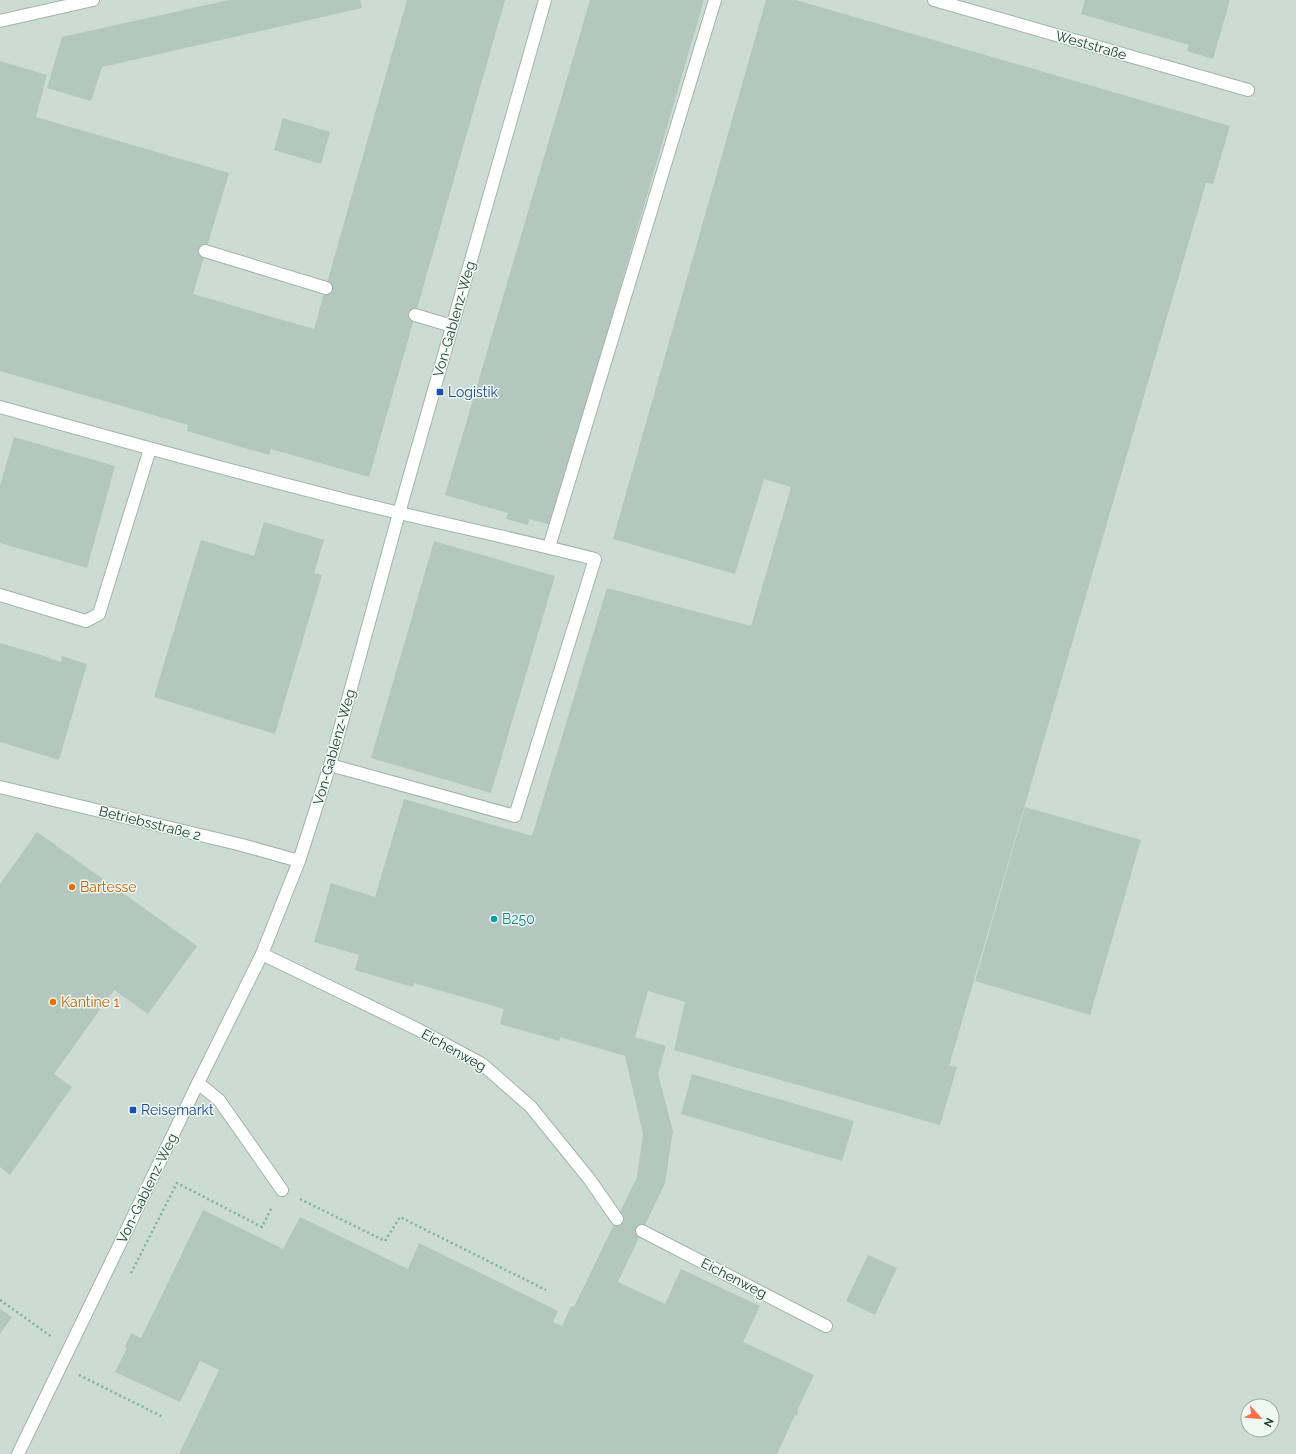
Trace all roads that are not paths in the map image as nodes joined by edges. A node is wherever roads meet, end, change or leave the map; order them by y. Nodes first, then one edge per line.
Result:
1 (93, 0) edge
2 (545, 0) edge
3 (715, 0) edge
4 (934, 0) edge
5 (0, 22) edge
6 (1248, 90) dead end
7 (206, 251) dead end
8 (326, 288) dead end
9 (415, 315) dead end
10 (452, 326) junction
11 (0, 407) edge
12 (150, 449) junction
13 (399, 513) junction
14 (549, 547) junction
15 (0, 595) edge
16 (330, 765) junction
17 (0, 787) edge
18 (299, 861) junction
19 (262, 954) junction
20 (198, 1082) junction
21 (282, 1190) road end
22 (617, 1219) dead end
23 (642, 1231) dead end
24 (826, 1326) dead end
25 (18, 1454) edge

1 - 5 lane
2 - 10 lane, Von-Gablenz-Weg
3 - 14 lane
4 - 6 lane, Weststraße
7 - 8 lane
9 - 10 lane
10 - 13 lane, Von-Gablenz-Weg
11 - 12 lane
12 - 13 lane
12 - 15 lane
13 - 14 lane
13 - 16 lane, Von-Gablenz-Weg
14 - 16 lane
16 - 18 lane, Von-Gablenz-Weg
17 - 18 lane, Betriebsstraße 2
18 - 19 lane, Von-Gablenz-Weg
19 - 20 lane, Von-Gablenz-Weg
19 - 22 lane, Eichenweg
20 - 21 lane
20 - 25 lane, Von-Gablenz-Weg
23 - 24 lane, Eichenweg

